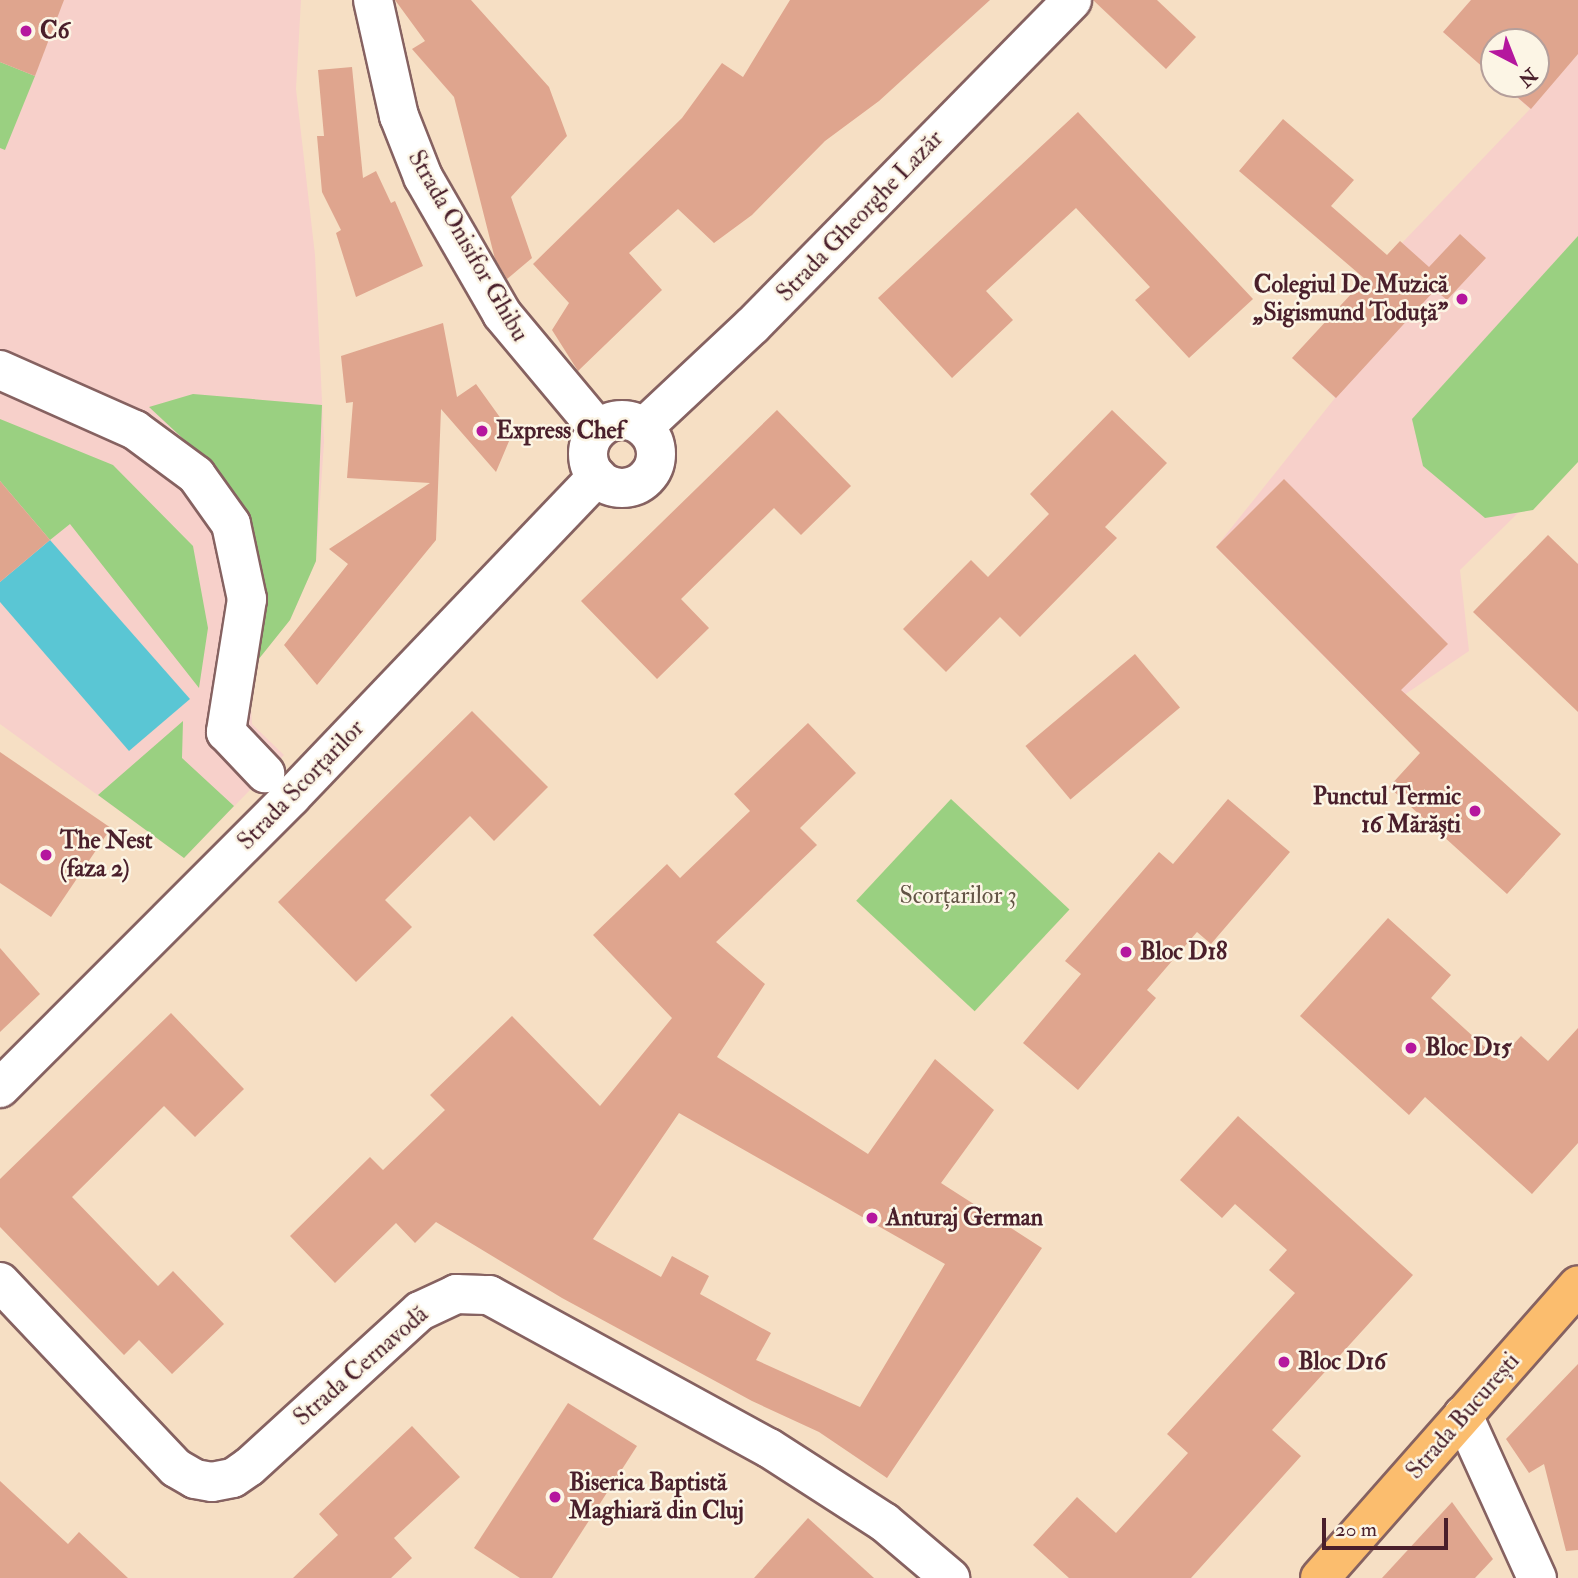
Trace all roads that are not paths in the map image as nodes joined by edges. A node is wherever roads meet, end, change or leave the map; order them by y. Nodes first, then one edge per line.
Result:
1 (373, 0) edge
2 (1072, 0) edge
3 (0, 370) edge
4 (644, 427) junction
5 (598, 429) junction
6 (597, 477) junction
7 (265, 772) dead end
8 (0, 1088) edge
9 (0, 1282) edge
10 (1578, 1285) edge
11 (1463, 1415) junction
12 (950, 1578) edge
13 (1321, 1578) edge
14 (1537, 1578) edge

1 - 5 street, Strada Onisifor Ghibu
2 - 4 street, Strada Gheorghe Lazăr
3 - 7 street
4 - 5 street
4 - 6 street
5 - 6 street
6 - 8 street, Strada Scorțarilor
9 - 12 street, Strada Cernavodă
10 - 11 main road, Strada București
11 - 13 main road, Strada București
11 - 14 street

